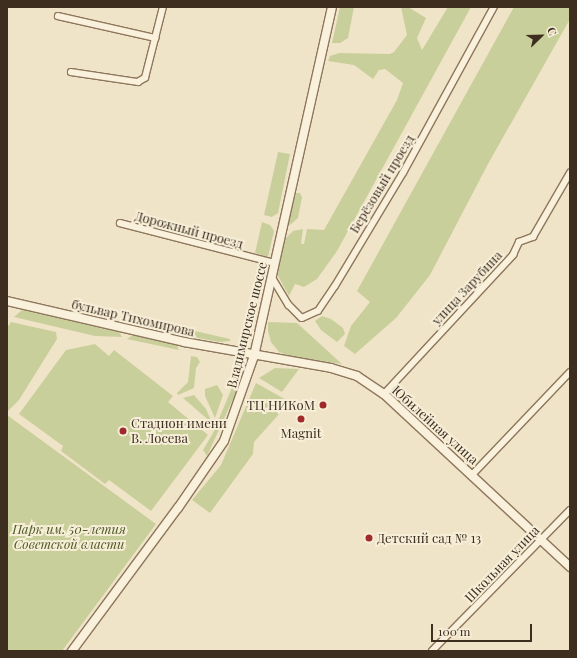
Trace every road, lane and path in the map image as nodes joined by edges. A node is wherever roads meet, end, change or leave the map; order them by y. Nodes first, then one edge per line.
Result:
1 (163, 7) edge
2 (332, 7) edge
3 (494, 7) edge
4 (58, 16) dead end
5 (156, 38) junction
6 (71, 72) dead end
7 (570, 173) edge
8 (120, 223) dead end
9 (275, 264) junction
10 (272, 277) junction
11 (7, 301) edge
12 (254, 356) junction
13 (570, 372) edge
14 (384, 394) junction
15 (472, 475) junction
16 (570, 510) edge
17 (541, 540) junction
18 (570, 567) edge
19 (72, 651) edge
20 (432, 651) edge

1 - 5 street
2 - 9 main road, Владимирское шоссе
3 - 10 street, Берёзовый проезд
4 - 5 street
5 - 6 street
7 - 14 street, улица Зарубина
8 - 9 street, Дорожный проезд
9 - 10 main road, Владимирское шоссе
10 - 12 main road, Владимирское шоссе
11 - 12 main road, бульвар Тихомирова
12 - 14 main road, Юбилейная улица
12 - 19 main road, Владимирское шоссе
13 - 15 street
14 - 15 main road, Юбилейная улица
15 - 17 main road, Юбилейная улица
16 - 17 street, Школьная улица
17 - 18 main road, Юбилейная улица
17 - 20 street, Школьная улица

